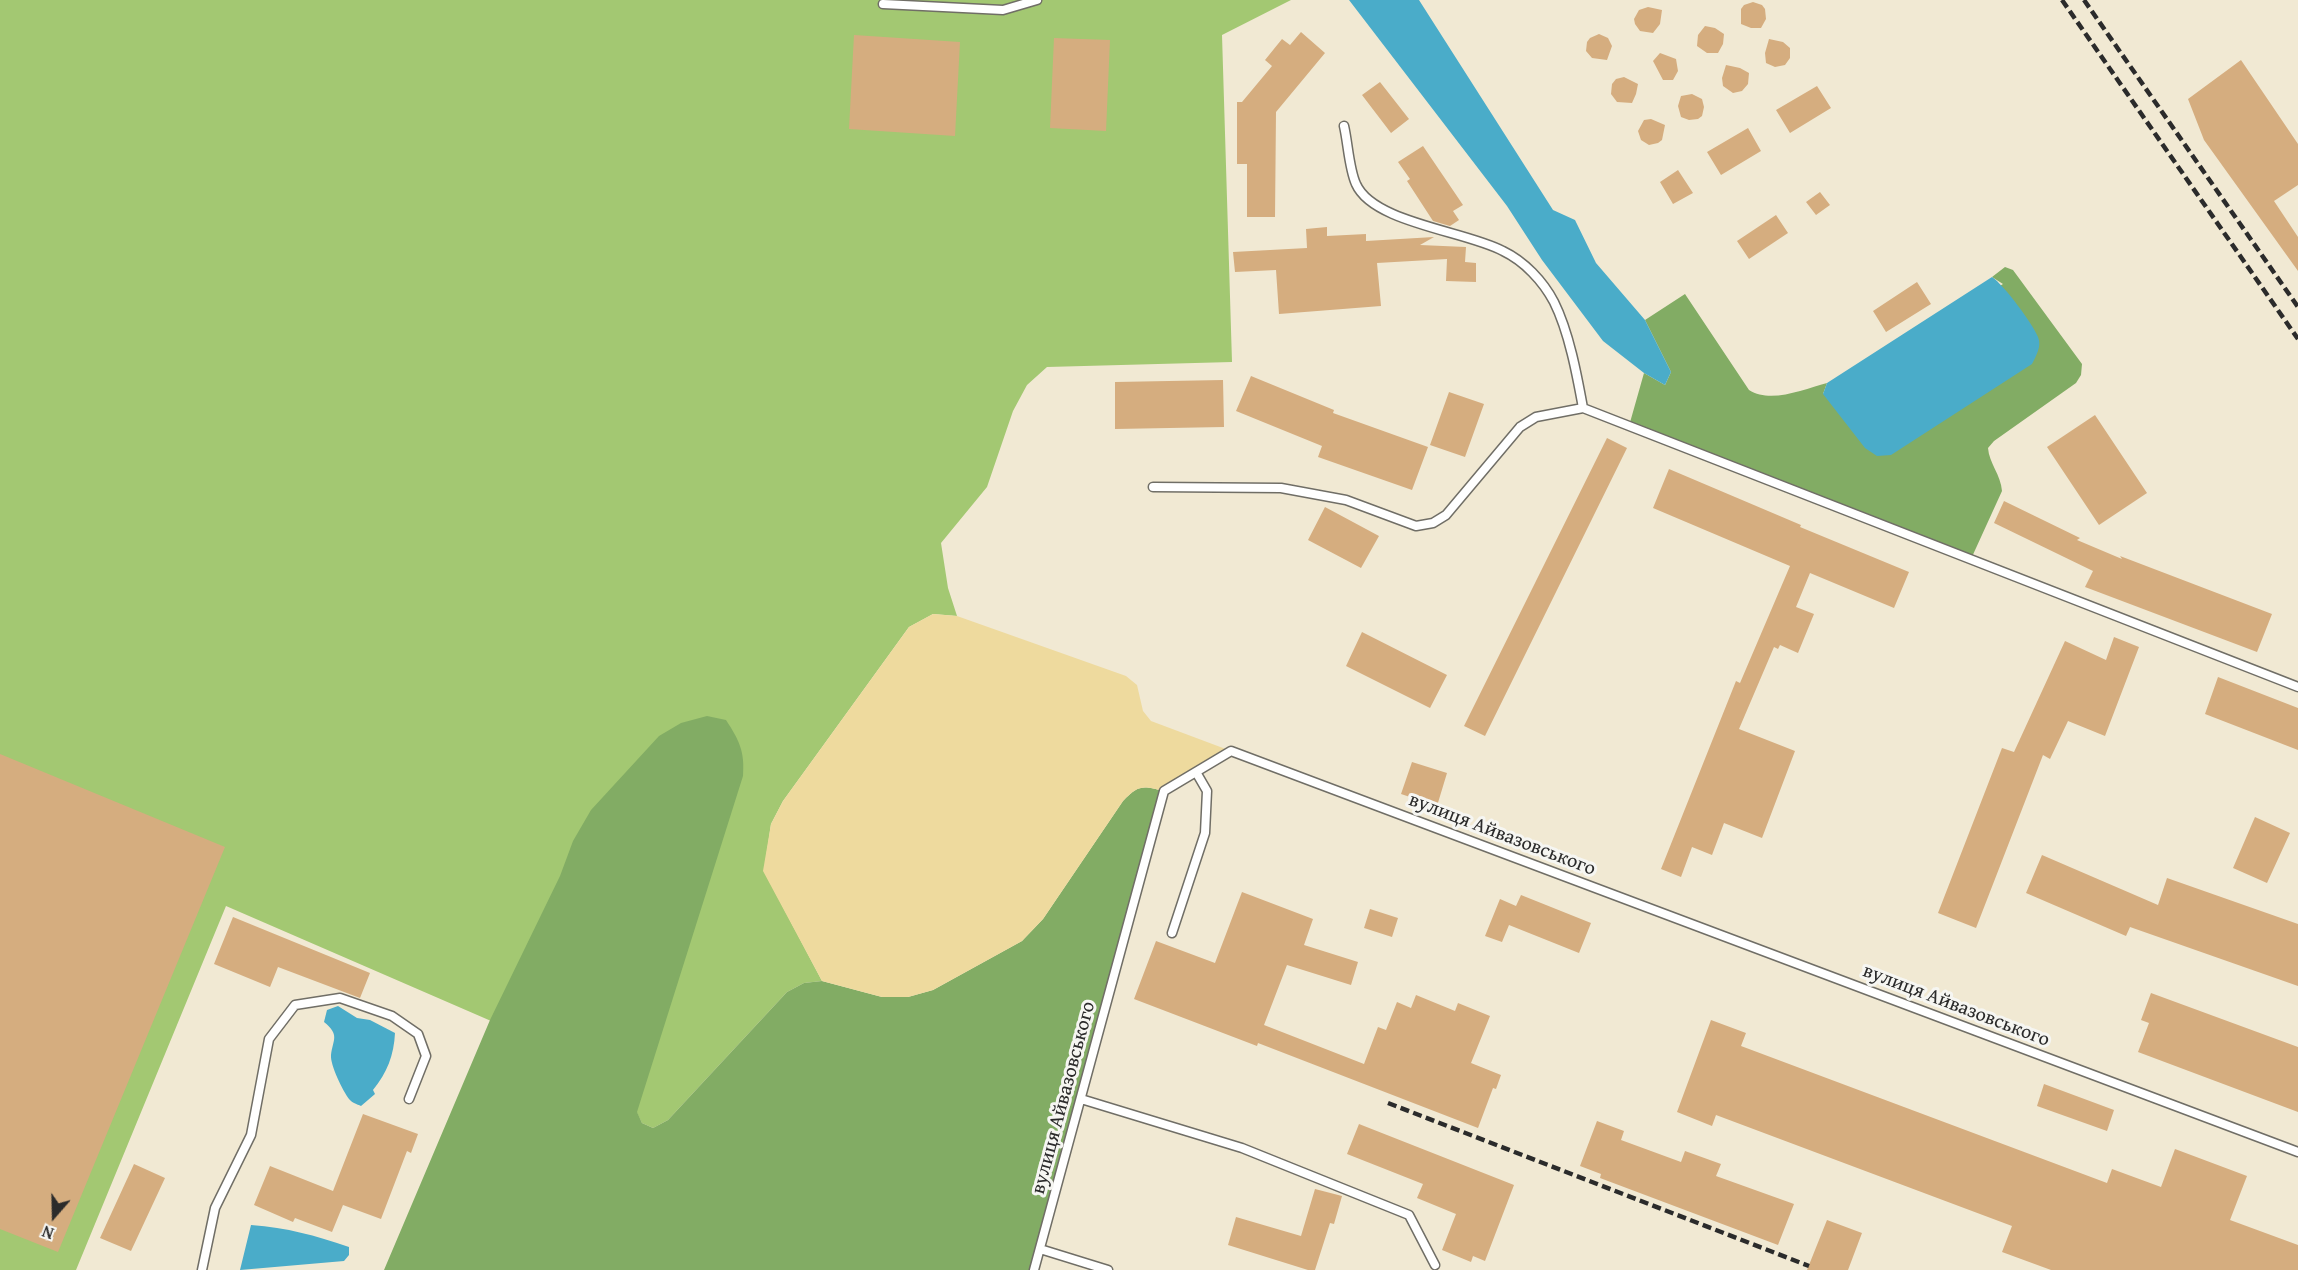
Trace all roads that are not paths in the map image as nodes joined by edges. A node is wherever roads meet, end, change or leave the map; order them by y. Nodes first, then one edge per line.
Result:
1 (1037, 0) edge
2 (883, 4) dead end
3 (1344, 126) dead end
4 (1583, 408) junction
5 (1153, 487) dead end
6 (2298, 687) edge
7 (1196, 772) junction
8 (1172, 933) dead end
9 (409, 1099) dead end
10 (1081, 1099) junction
11 (2298, 1152) edge
12 (1040, 1249) junction
13 (1435, 1264) dead end
14 (202, 1270) edge
15 (1034, 1270) edge
16 (1108, 1270) edge

1 - 2 lane
3 - 4 lane
4 - 5 lane
4 - 6 lane
7 - 8 lane
7 - 10 lane, вулиця Айвазовського
7 - 11 lane, вулиця Айвазовського
9 - 14 lane
10 - 12 lane, вулиця Айвазовського
10 - 13 lane
12 - 15 lane, вулиця Айвазовського
12 - 16 lane

